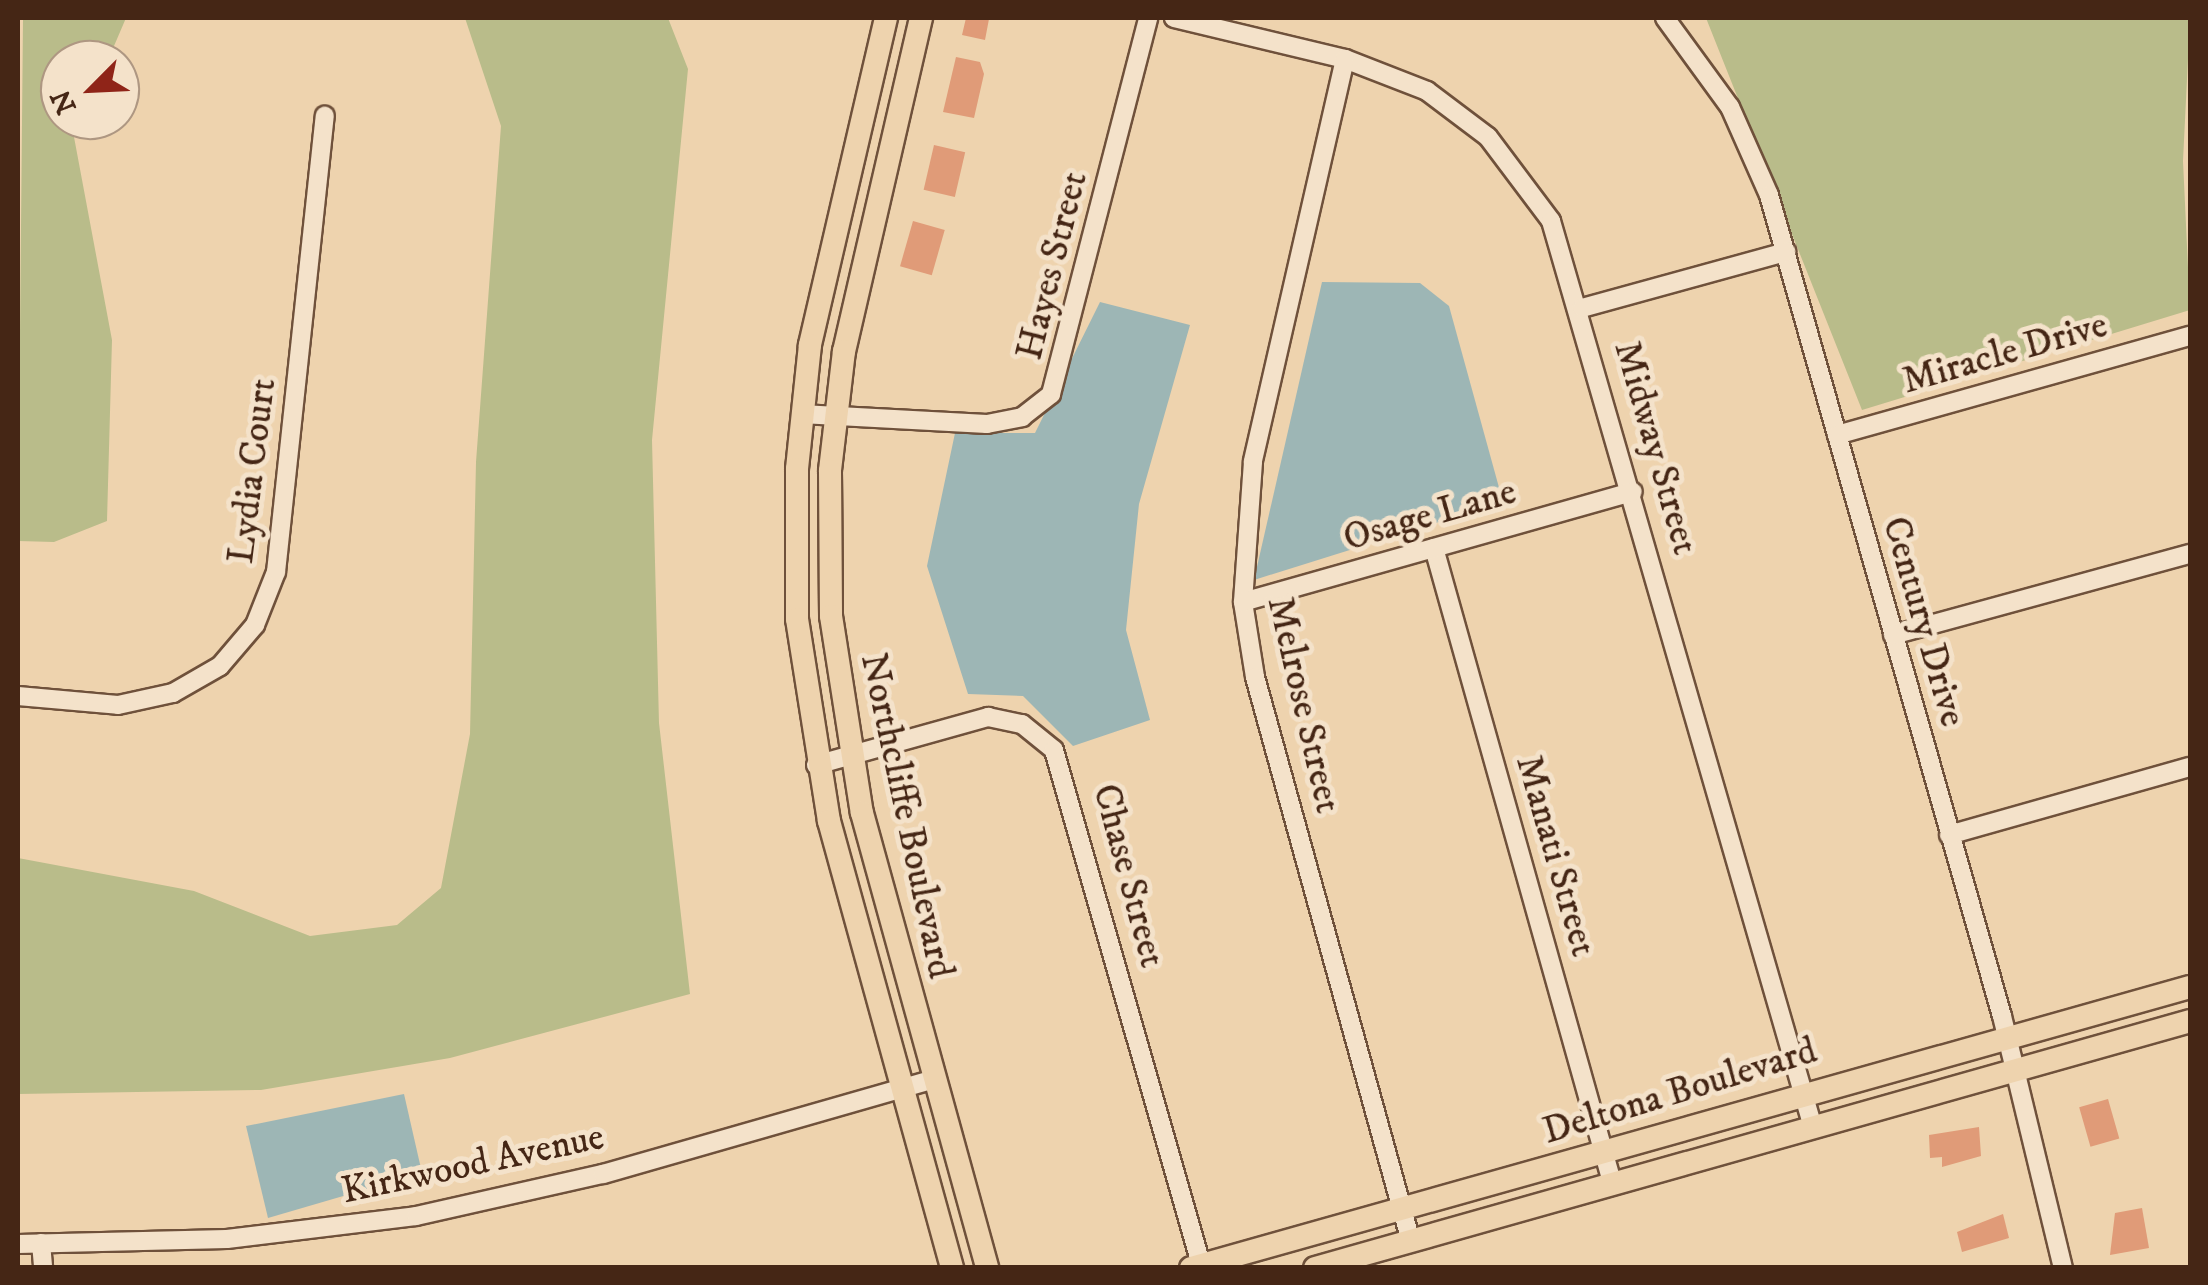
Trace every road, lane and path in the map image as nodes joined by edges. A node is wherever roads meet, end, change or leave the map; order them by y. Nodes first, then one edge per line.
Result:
1 (886, 18) edge
2 (921, 18) edge
3 (1148, 18) edge
4 (1174, 18) edge
5 (1665, 18) edge
6 (1345, 59) junction
7 (325, 116) dead end
8 (1786, 252) junction
9 (1582, 308) junction
10 (2190, 336) edge
11 (801, 414) junction
12 (834, 418) junction
13 (1837, 435) junction
14 (1634, 492) junction
15 (1434, 548) junction
16 (2190, 554) edge
17 (1243, 602) junction
18 (1893, 635) junction
19 (18, 696) edge
20 (851, 758) junction
21 (816, 765) junction
22 (2190, 767) edge
23 (1949, 834) junction
24 (2190, 987) edge
25 (2190, 1021) edge
26 (2008, 1037) junction
27 (2016, 1070) junction
28 (930, 1080) junction
29 (903, 1086) junction
30 (1803, 1088) junction
31 (1812, 1124) junction
32 (1605, 1154) junction
33 (1612, 1182) junction
34 (1400, 1209) junction
35 (1411, 1242) junction
36 (41, 1243) junction
37 (18, 1244) edge
38 (1198, 1267) edge
39 (2063, 1267) edge
40 (43, 1268) edge
41 (952, 1268) edge
42 (987, 1268) edge
43 (1315, 1268) edge

1 - 11 main road, Northcliffe Boulevard
2 - 12 main road, Northcliffe Boulevard
3 - 12 street, Hayes Street
4 - 6 street, Midway Street
5 - 8 street, Century Drive
6 - 9 street, Midway Street
6 - 17 street, Melrose Street
7 - 19 street, Lydia Court
8 - 9 street
8 - 13 street, Century Drive
9 - 14 street, Midway Street
10 - 13 street, Miracle Drive
11 - 12 street, Hayes Street
11 - 21 main road, Northcliffe Boulevard
12 - 20 main road, Northcliffe Boulevard
13 - 18 street, Century Drive
14 - 15 street, Osage Lane
14 - 30 street, Midway Street
15 - 17 street, Osage Lane
15 - 32 street, Manati Street
16 - 18 street
17 - 34 street, Melrose Street
18 - 23 street, Century Drive
20 - 21 street, Chase Street
20 - 28 main road, Northcliffe Boulevard
20 - 38 street, Chase Street
21 - 29 main road, Northcliffe Boulevard
22 - 23 street
23 - 26 street, Century Drive
24 - 26 main road, Deltona Boulevard
25 - 27 main road, Deltona Boulevard
26 - 27 street, Century Drive
26 - 30 main road, Deltona Boulevard
27 - 31 main road, Deltona Boulevard
27 - 39 street, Century Drive
28 - 29 street, Kirkwood Avenue
28 - 42 main road, Northcliffe Boulevard
29 - 36 street, Kirkwood Avenue
29 - 41 main road, Northcliffe Boulevard
30 - 31 street, Midway Street
30 - 32 main road, Deltona Boulevard
31 - 33 main road, Deltona Boulevard
32 - 33 street, Manati Street
32 - 34 main road, Deltona Boulevard
33 - 35 main road, Deltona Boulevard
34 - 35 street, Melrose Street
34 - 38 main road, Deltona Boulevard
35 - 43 main road, Deltona Boulevard
36 - 37 street, Kirkwood Avenue
36 - 40 street

